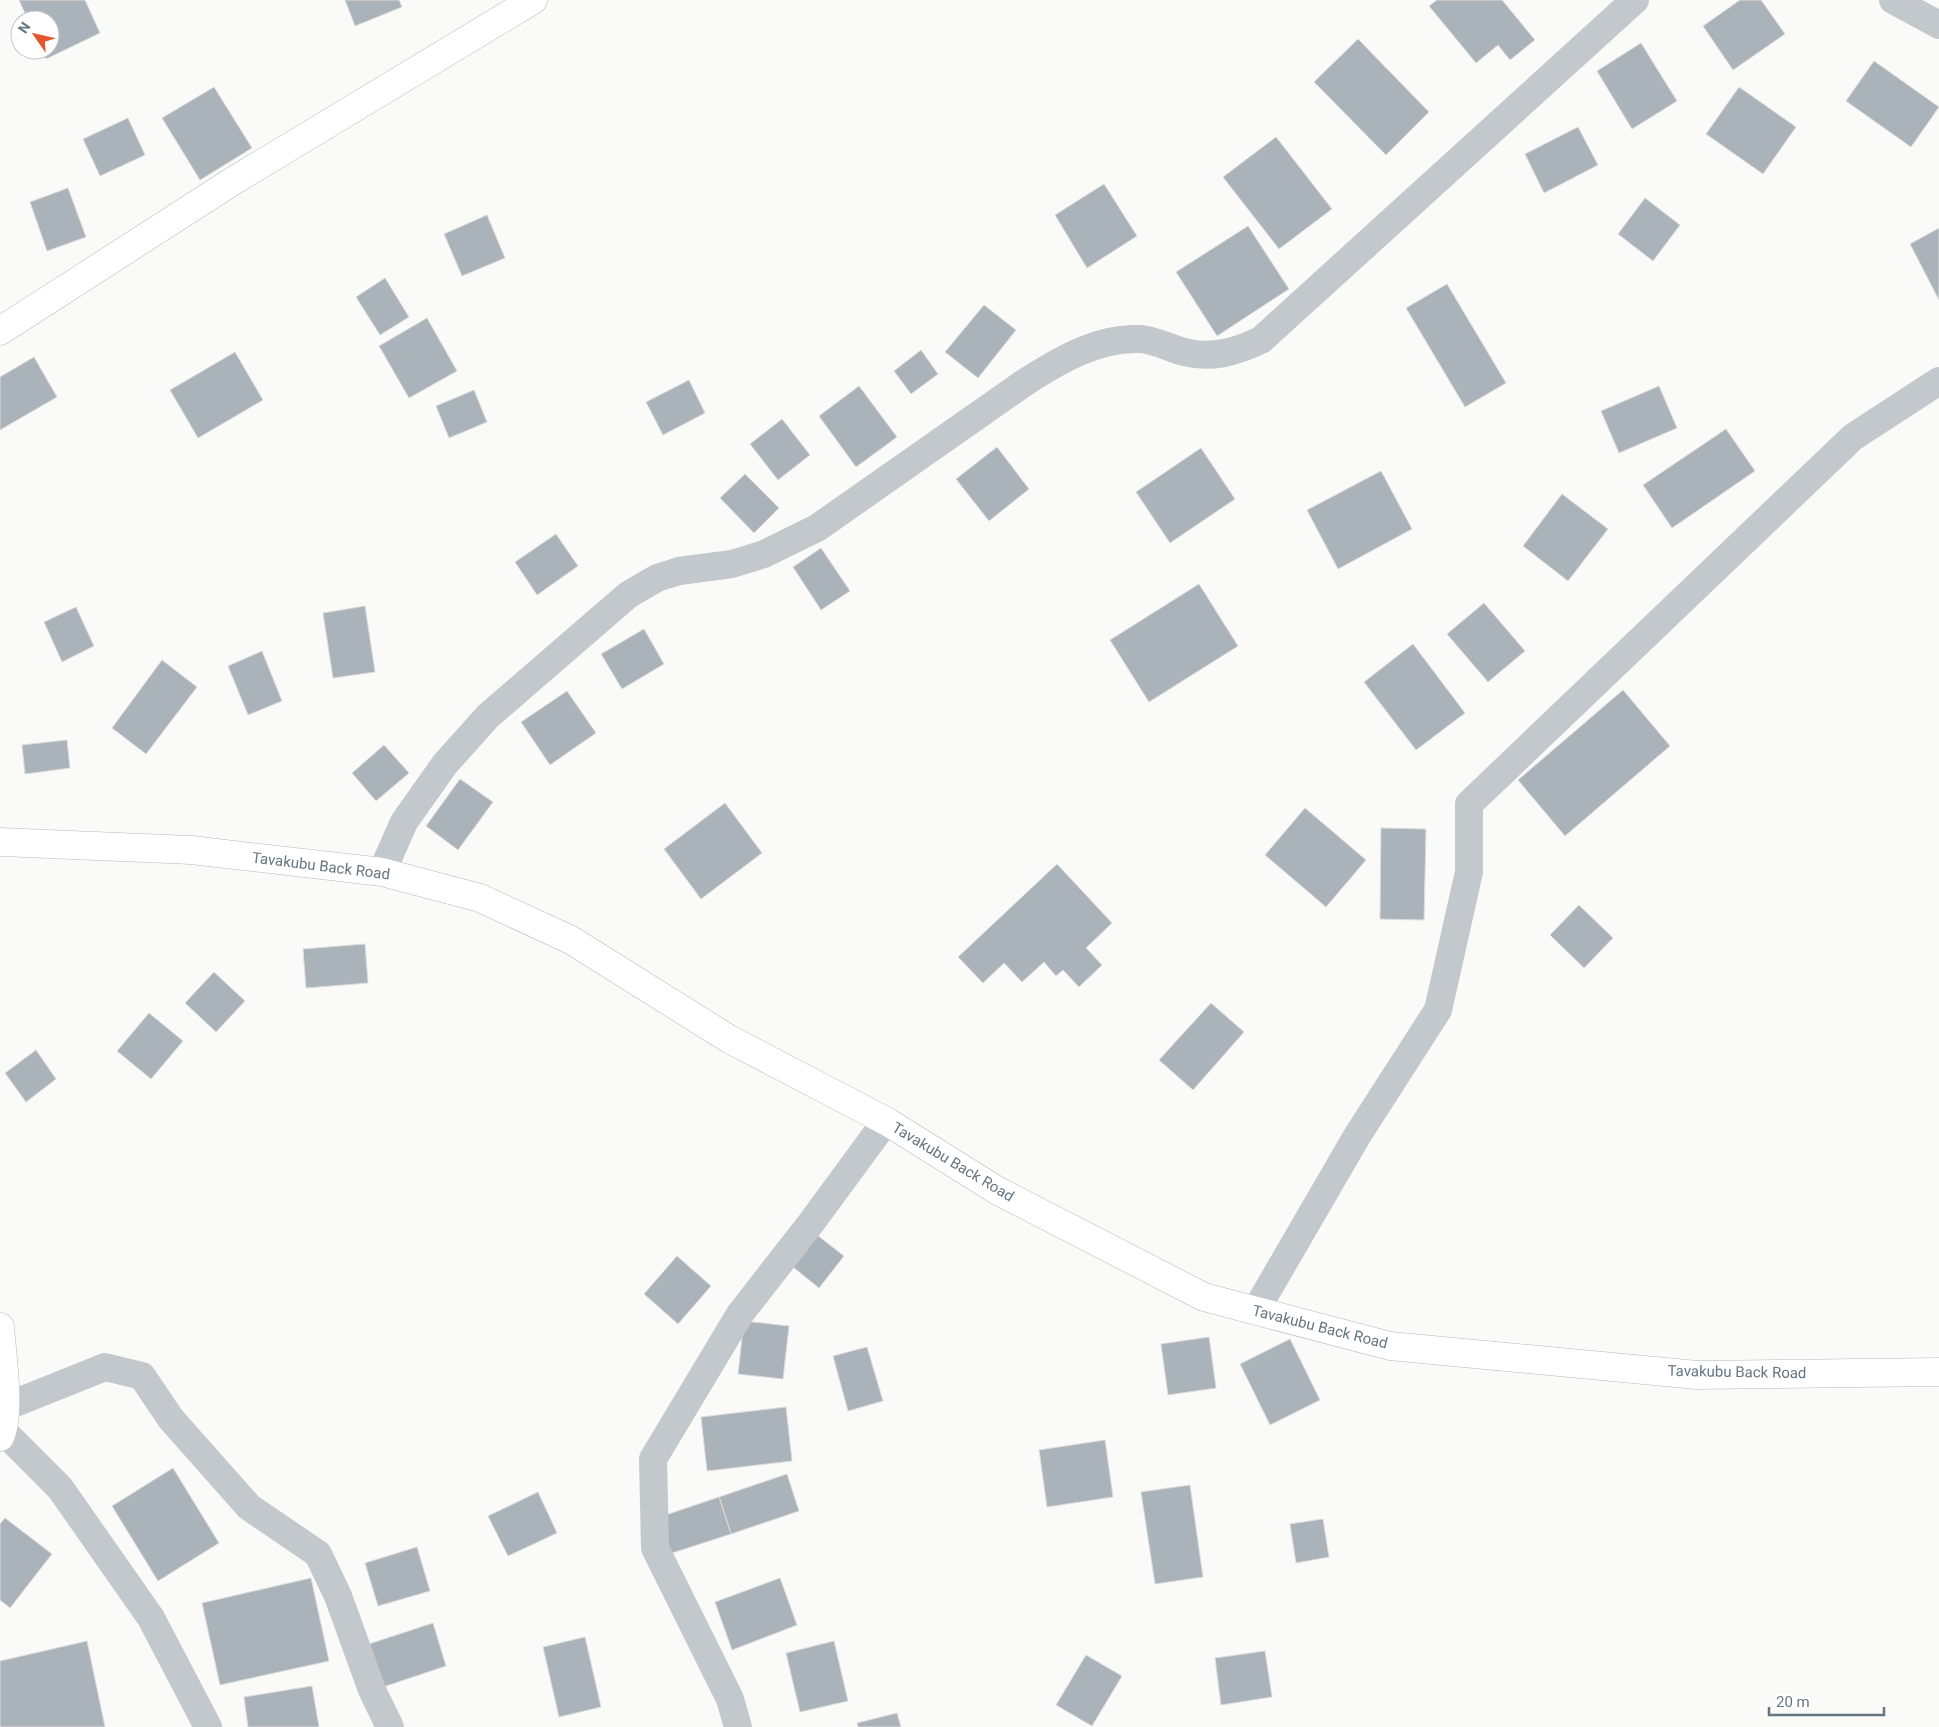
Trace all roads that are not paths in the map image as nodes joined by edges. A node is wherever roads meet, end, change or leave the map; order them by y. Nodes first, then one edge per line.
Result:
1 (533, 0) edge
2 (1635, 0) edge
3 (1893, 0) edge
4 (1939, 25) edge
5 (0, 331) edge
6 (1939, 382) edge
7 (0, 842) edge
8 (382, 872) junction
9 (886, 1121) junction
10 (1256, 1310) junction
11 (0, 1327) edge
12 (1939, 1372) edge
13 (3, 1425) edge
14 (208, 1727) edge
15 (390, 1727) edge
16 (738, 1727) edge

1 - 5 street
2 - 8 street
3 - 4 street
6 - 10 street
7 - 8 street, Tavakubu Back Road
8 - 9 street, Tavakubu Back Road
9 - 10 street, Tavakubu Back Road
9 - 16 street
10 - 12 street, Tavakubu Back Road
11 - 13 street
13 - 14 street
13 - 15 street

